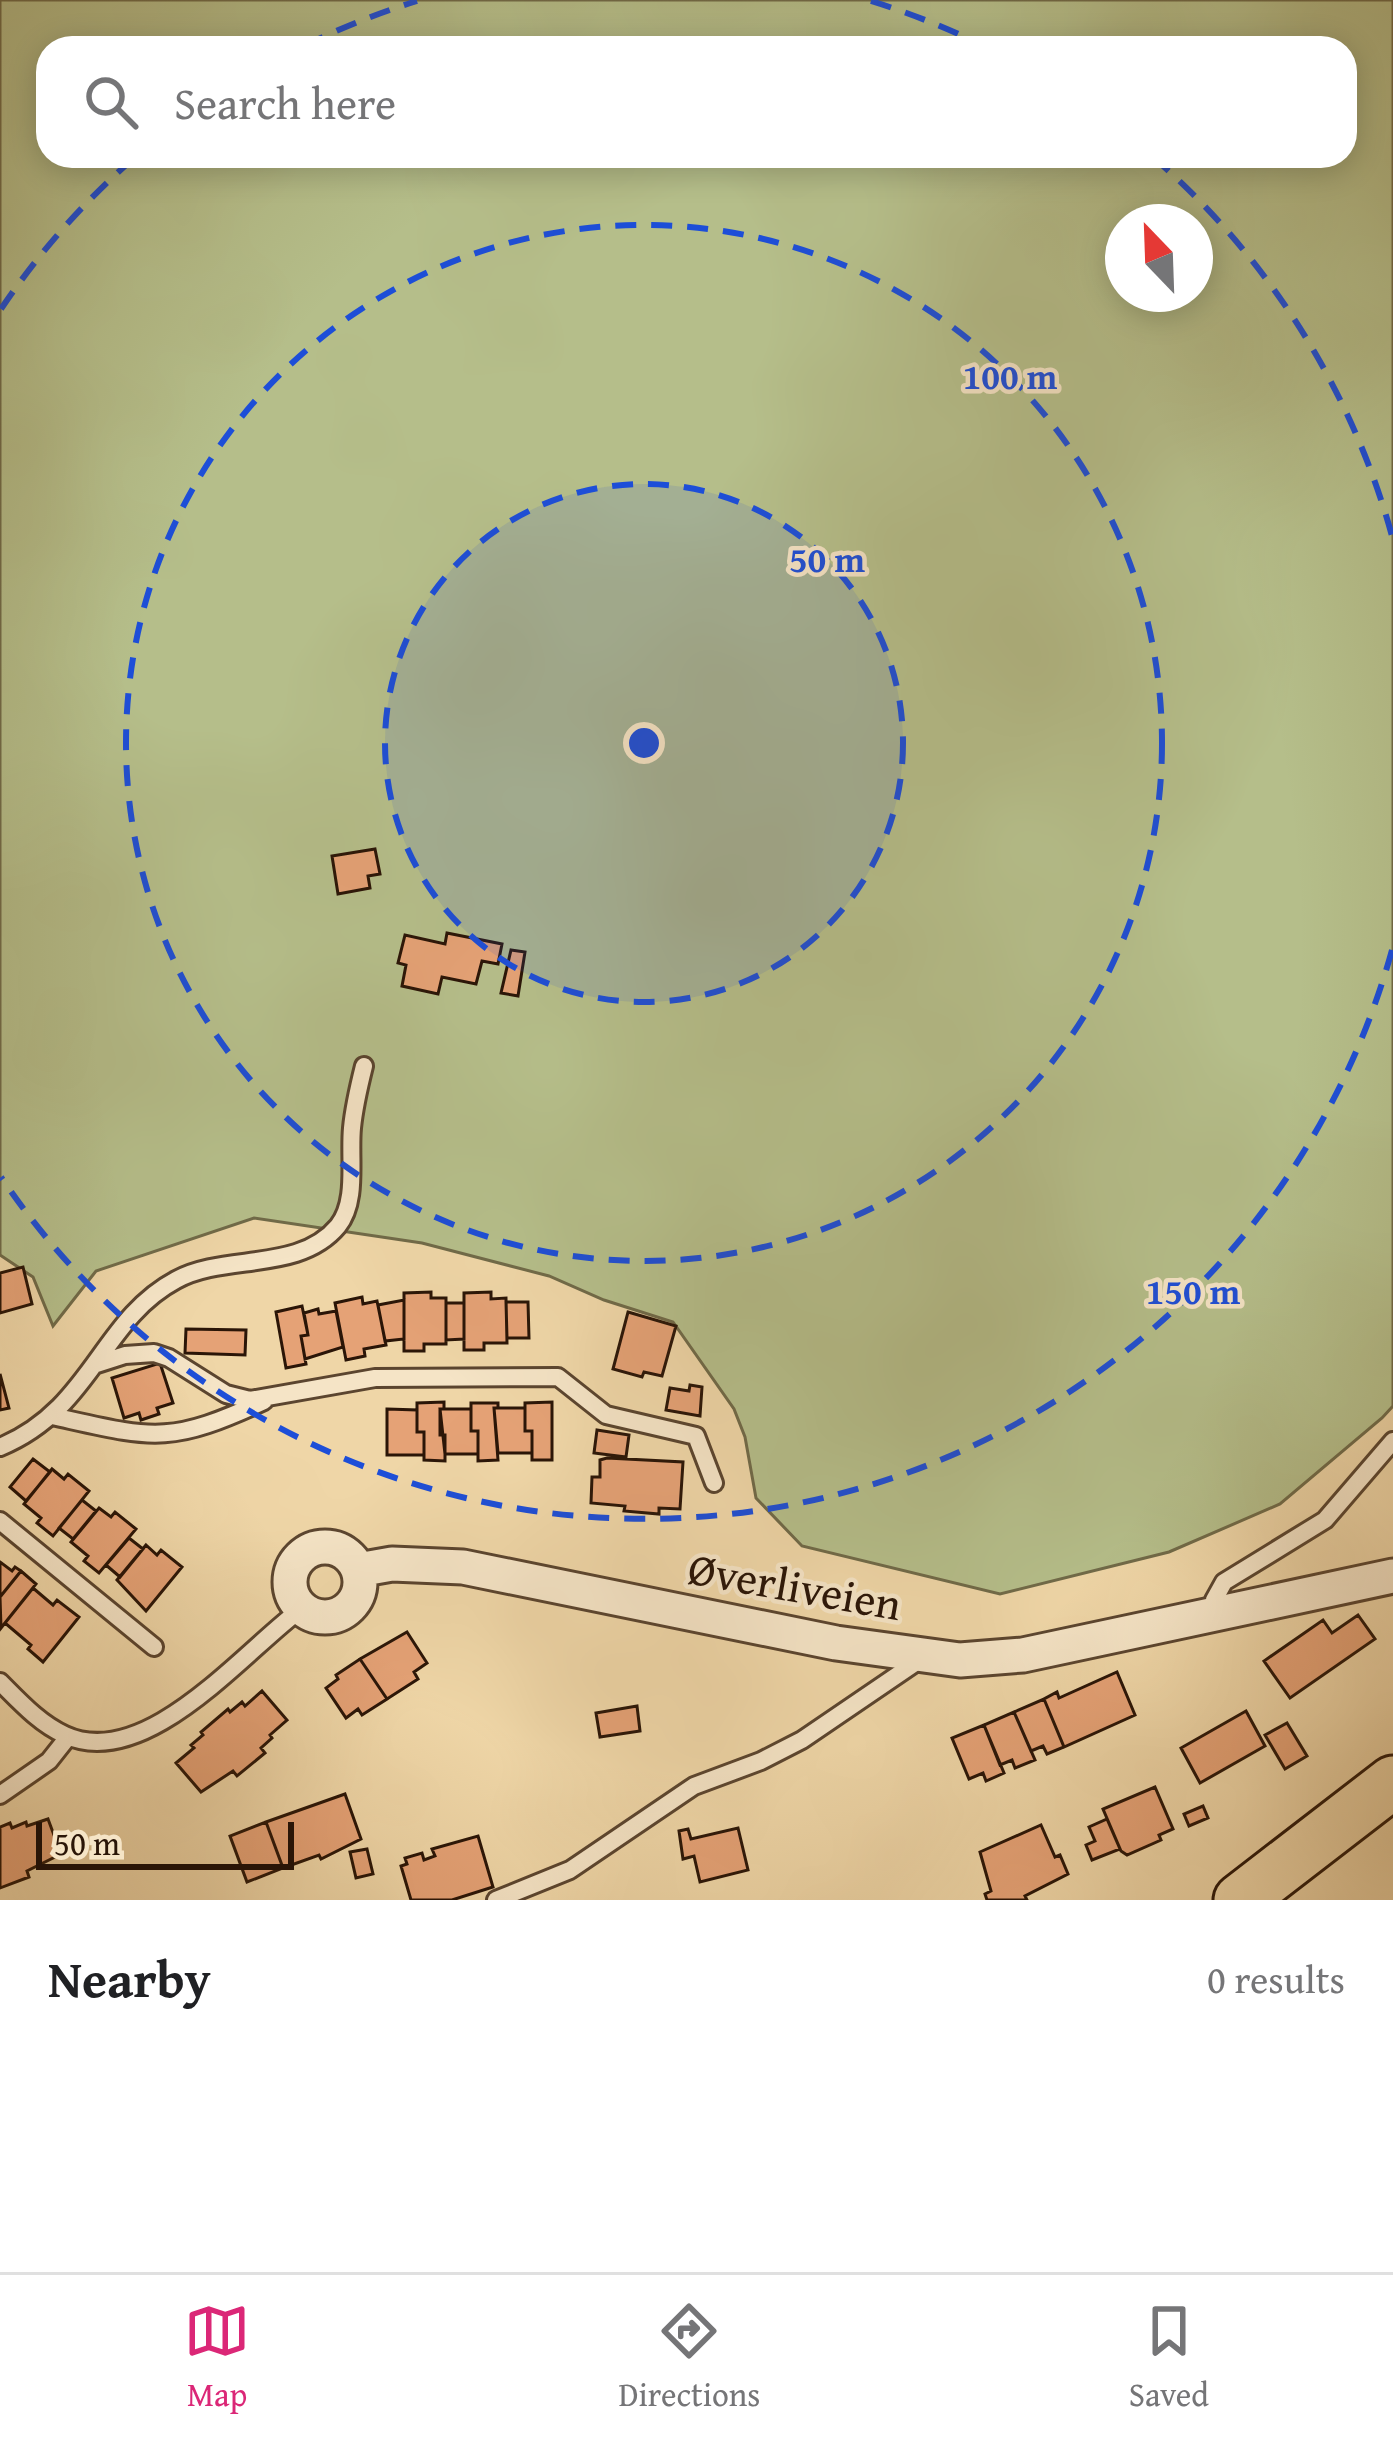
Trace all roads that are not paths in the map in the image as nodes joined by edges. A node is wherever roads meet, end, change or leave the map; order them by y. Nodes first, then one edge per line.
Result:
1 (364, 1066) dead end
2 (97, 1364) junction
3 (267, 1400) junction
4 (52, 1416) junction
5 (1393, 1441) edge
6 (0, 1447) edge
7 (714, 1483) dead end
8 (0, 1521) edge
9 (358, 1570) junction
10 (1393, 1576) edge
11 (301, 1609) junction
12 (1215, 1614) junction
13 (154, 1647) dead end
14 (927, 1656) junction
15 (0, 1682) edge
16 (68, 1737) junction
17 (1393, 1782) edge
18 (0, 1795) edge
19 (496, 1900) edge
20 (1240, 1900) edge

1 - 2 lane
2 - 3 lane, Øverliveien
2 - 4 lane
3 - 4 lane
3 - 7 lane, Øverliveien
4 - 6 lane
5 - 12 lane
8 - 13 lane
9 - 11 street
9 - 11 street, Øverliveien
9 - 14 street, Øverliveien
10 - 12 street, Øverliveien
11 - 16 lane
12 - 14 street, Øverliveien
14 - 19 lane
15 - 16 lane
16 - 18 lane
17 - 20 main road

